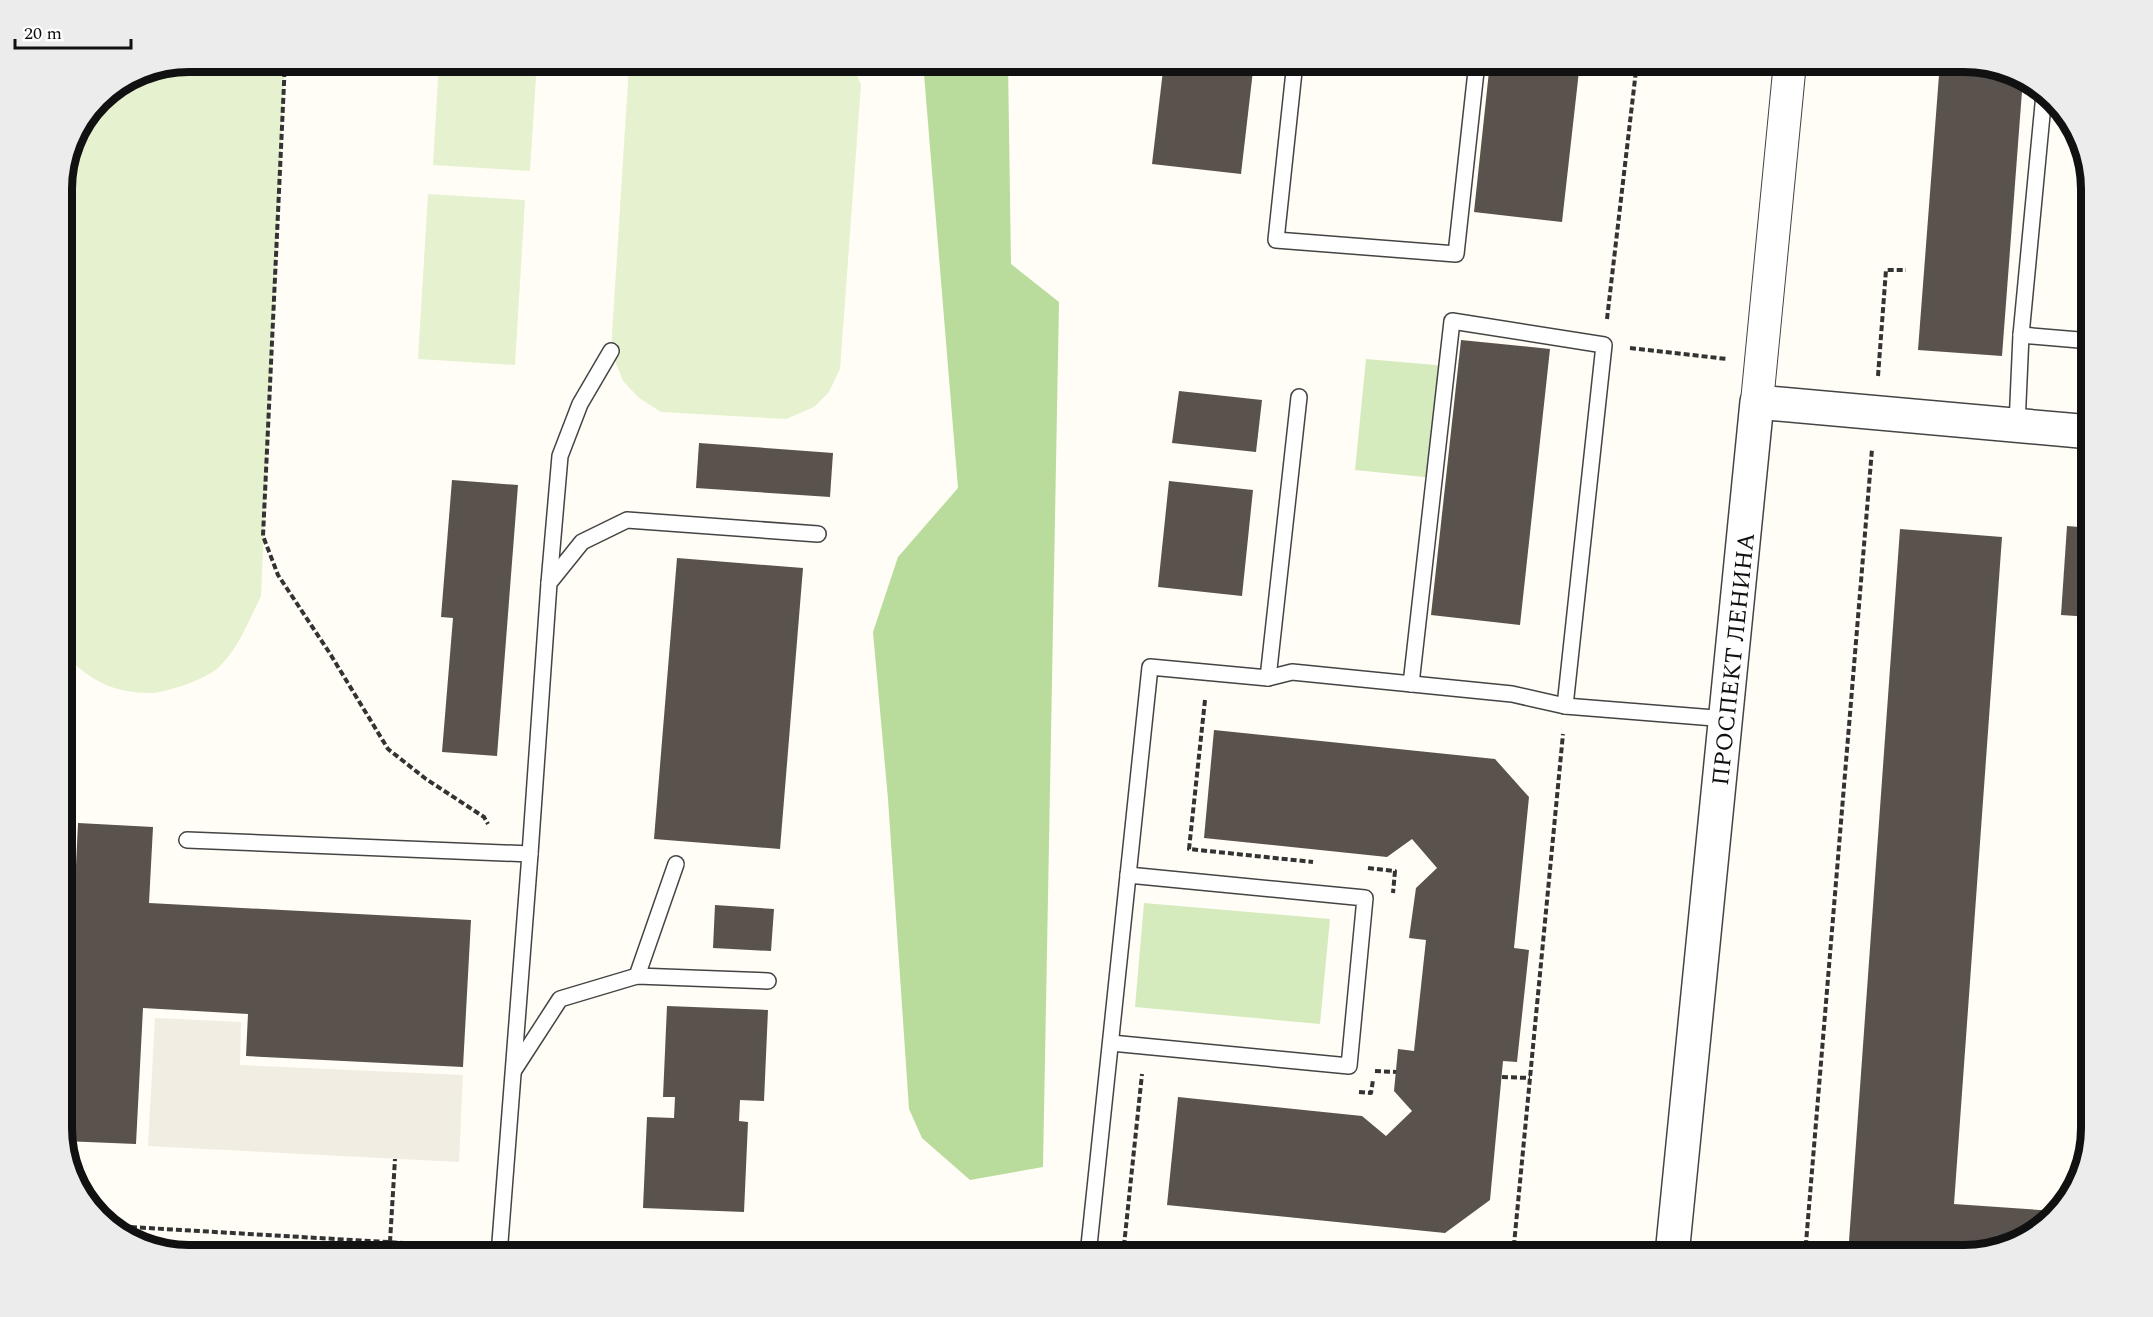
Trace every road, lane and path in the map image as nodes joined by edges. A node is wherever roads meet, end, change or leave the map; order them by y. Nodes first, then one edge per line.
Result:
1 (285, 72) edge
2 (1294, 72) edge
3 (1476, 72) edge
4 (1636, 72) edge
5 (1789, 72) edge
6 (2043, 103) edge
7 (1906, 270) dead end
8 (2021, 334) junction
9 (2081, 340) edge
10 (1604, 345) junction
11 (611, 351) dead end
12 (1761, 362) junction
13 (1299, 397) dead end
14 (1757, 402) junction
15 (1875, 412) junction
16 (2017, 424) junction
17 (2081, 431) edge
18 (818, 534) dead end
19 (549, 583) junction
20 (1208, 672) junction
21 (1268, 678) junction
22 (1411, 684) junction
23 (1566, 706) junction
24 (1727, 719) junction
25 (187, 840) dead end
26 (506, 853) junction
27 (530, 854) junction
28 (1315, 862) dead end
29 (676, 864) dead end
30 (1361, 867) dead end
31 (1128, 875) junction
32 (1393, 895) dead end
33 (637, 976) junction
34 (768, 981) dead end
35 (1111, 1043) junction
36 (1143, 1069) dead end
37 (513, 1072) junction
38 (1396, 1072) dead end
39 (1502, 1077) dead end
40 (1530, 1078) junction
41 (1348, 1091) dead end
42 (395, 1159) dead end
43 (127, 1227) edge
44 (390, 1242) junction
45 (423, 1245) edge
46 (500, 1245) edge
47 (1089, 1245) edge
48 (1124, 1245) edge
49 (1515, 1245) edge
50 (1673, 1245) edge
51 (1806, 1245) edge

1 - 26 path
2 - 3 lane
4 - 10 path
5 - 12 street, ПРОСПЕКТ ЛЕНИНА
6 - 8 lane
7 - 15 path
8 - 9 lane
8 - 16 lane
10 - 12 path
10 - 22 lane
10 - 23 lane
11 - 19 lane
12 - 14 street, ПРОСПЕКТ ЛЕНИНА
13 - 21 lane
14 - 15 street
14 - 24 street, ПРОСПЕКТ ЛЕНИНА
15 - 16 street
15 - 51 path
16 - 17 street
18 - 19 lane
19 - 27 lane
20 - 21 lane
20 - 28 path
20 - 31 lane
21 - 22 lane
22 - 23 lane
23 - 24 lane
23 - 40 path
24 - 50 street, ПРОСПЕКТ ЛЕНИНА
25 - 26 lane
26 - 27 lane
27 - 37 lane
29 - 33 lane
30 - 32 path
31 - 35 lane
31 - 35 lane
33 - 34 lane
33 - 37 lane
35 - 47 lane
36 - 48 path
37 - 46 lane
38 - 41 path
39 - 40 path
40 - 49 path
42 - 44 path
43 - 44 path
44 - 45 path

